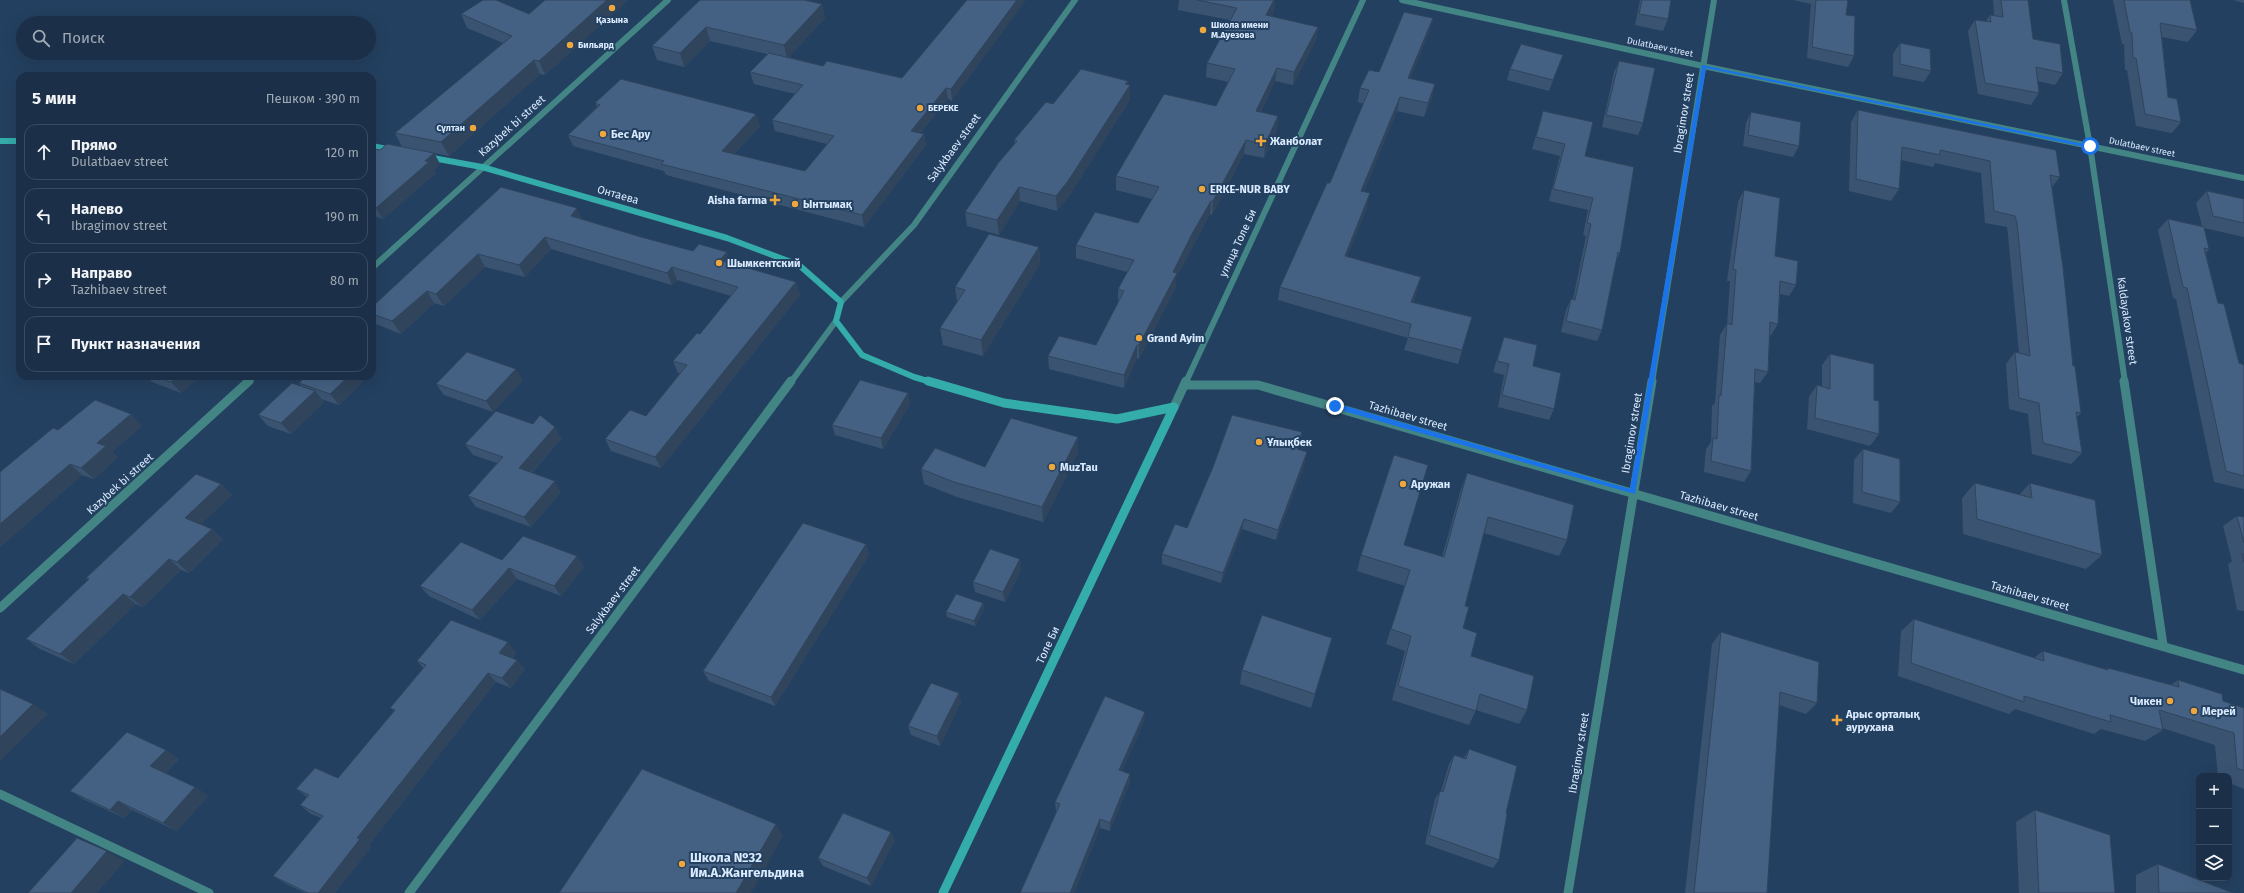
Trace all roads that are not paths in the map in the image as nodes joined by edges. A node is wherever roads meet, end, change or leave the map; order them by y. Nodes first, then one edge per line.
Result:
1 (668, 0) edge
2 (1075, 0) edge
3 (1363, 0) edge
4 (1402, 0) edge
5 (1714, 0) edge
6 (2064, 0) edge
7 (1704, 66) junction
8 (0, 141) edge
9 (16, 141) edge
10 (2090, 146) junction
11 (376, 147) edge
12 (401, 152) edge
13 (416, 155) edge
14 (482, 168) junction
15 (2244, 178) edge
16 (376, 264) edge
17 (841, 302) junction
18 (836, 322) junction
19 (250, 380) edge
20 (1184, 385) junction
21 (1174, 408) junction
22 (1633, 492) junction
23 (0, 608) edge
24 (2163, 645) junction
25 (2244, 670) edge
26 (0, 794) edge
27 (209, 893) edge
28 (408, 893) edge
29 (943, 893) edge
30 (1568, 893) edge

1 - 14 street, Kazybek bi street
2 - 17 street, Salykbaev street
3 - 20 street, улица Толе Би
4 - 7 street, Dulatbaev street
5 - 7 street, Ibragimov street
6 - 10 street, Kaldayakov street
7 - 10 street, Dulatbaev street
7 - 22 street, Ibragimov street
8 - 9 main road
10 - 15 street, Dulatbaev street
10 - 24 street, Kaldayakov street
11 - 12 main road
13 - 14 main road, Онтаева
14 - 16 street, Kazybek bi street
14 - 17 main road, Онтаева
17 - 18 main road
18 - 21 main road
18 - 28 street, Salykbaev street
19 - 23 street, Kazybek bi street
20 - 21 street, улица Толе Би
20 - 22 street, Tazhibaev street
21 - 29 main road, Толе Би
22 - 24 street, Tazhibaev street
22 - 30 street, Ibragimov street
24 - 25 street, Tazhibaev street
26 - 27 street

